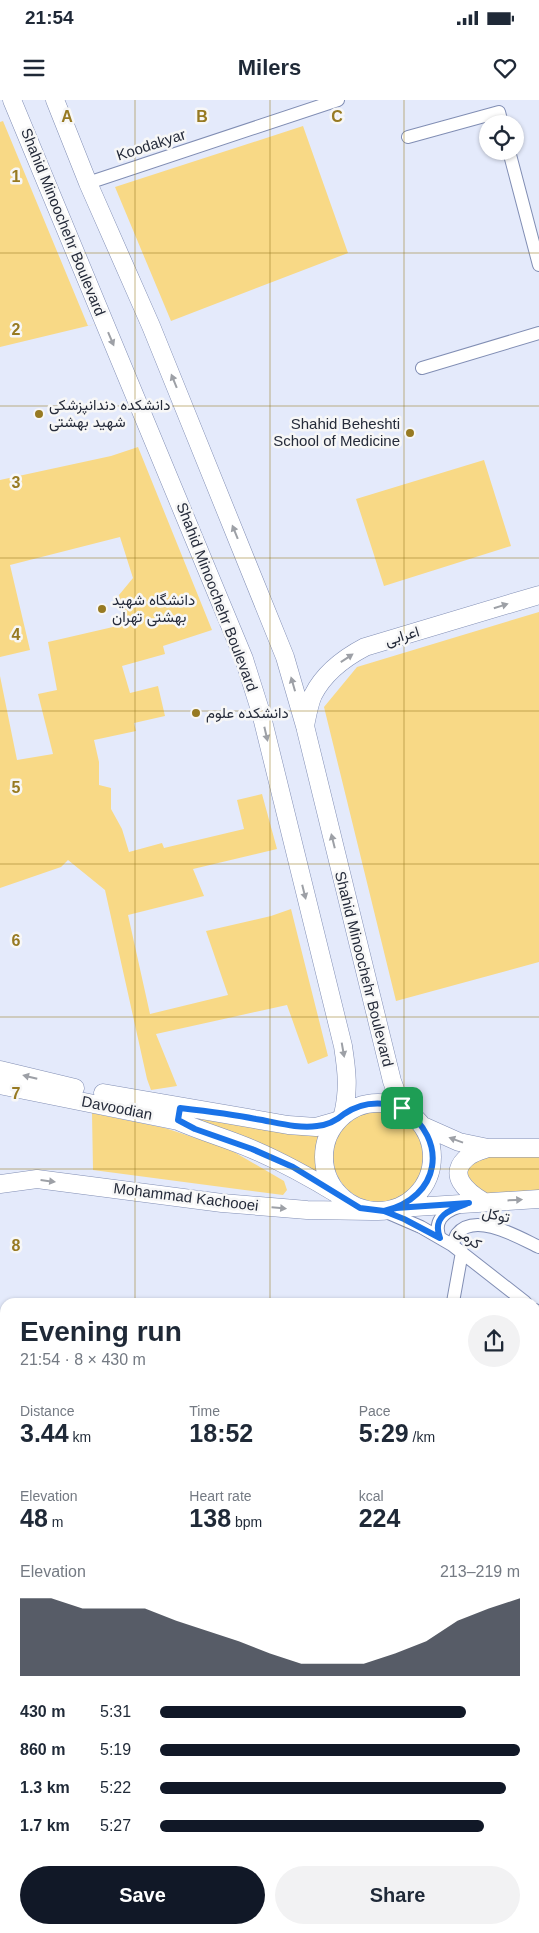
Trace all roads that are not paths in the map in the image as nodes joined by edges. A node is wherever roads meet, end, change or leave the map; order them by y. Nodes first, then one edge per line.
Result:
1 (12, 100) edge
2 (55, 100) edge
3 (338, 100) edge
4 (488, 115) edge
5 (500, 115) edge
6 (479, 117) edge
7 (408, 137) dead end
8 (511, 160) edge
9 (88, 183) junction
10 (539, 265) edge
11 (539, 333) edge
12 (422, 368) dead end
13 (539, 595) edge
14 (305, 726) junction
15 (1, 1084) edge
16 (402, 1108) junction
17 (179, 1114) junction
18 (340, 1118) junction
19 (423, 1126) junction
20 (488, 1148) junction
21 (539, 1148) edge
22 (0, 1184) edge
23 (339, 1195) junction
24 (539, 1199) edge
25 (477, 1202) junction
26 (384, 1210) junction
27 (440, 1238) junction
28 (539, 1247) edge
29 (457, 1248) junction
30 (453, 1298) edge
31 (519, 1298) edge

1 -> 18 main road, Shahid Minoochehr Boulevard
2 - 9 main road, Shahid Minoochehr Boulevard
3 - 9 street, Koodakyar
4 - 5 street
6 - 7 street
8 - 10 street
14 -> 9 main road, Shahid Minoochehr Boulevard
11 - 12 street
14 -> 13 main road, اعرابی
16 -> 14 main road, Shahid Minoochehr Boulevard
15 - 17 main road, Davoodian
16 - 18 main road
16 - 19 main road
17 - 18 main road, Davoodian
17 - 23 main road, Davoodian
18 - 23 main road
20 -> 19 main road
19 - 26 main road
20 - 21 main road
20 - 25 main road
22 -> 26 main road, Mohammad Kachooei
23 - 26 main road
25 -> 24 main road, Mohammad Kachooei
25 - 26 main road, Mohammad Kachooei
25 - 27 street
26 - 27 street, کرمی
27 - 29 street, کرمی
28 - 29 street, توکل
29 - 30 street
29 - 31 street, کرمی

